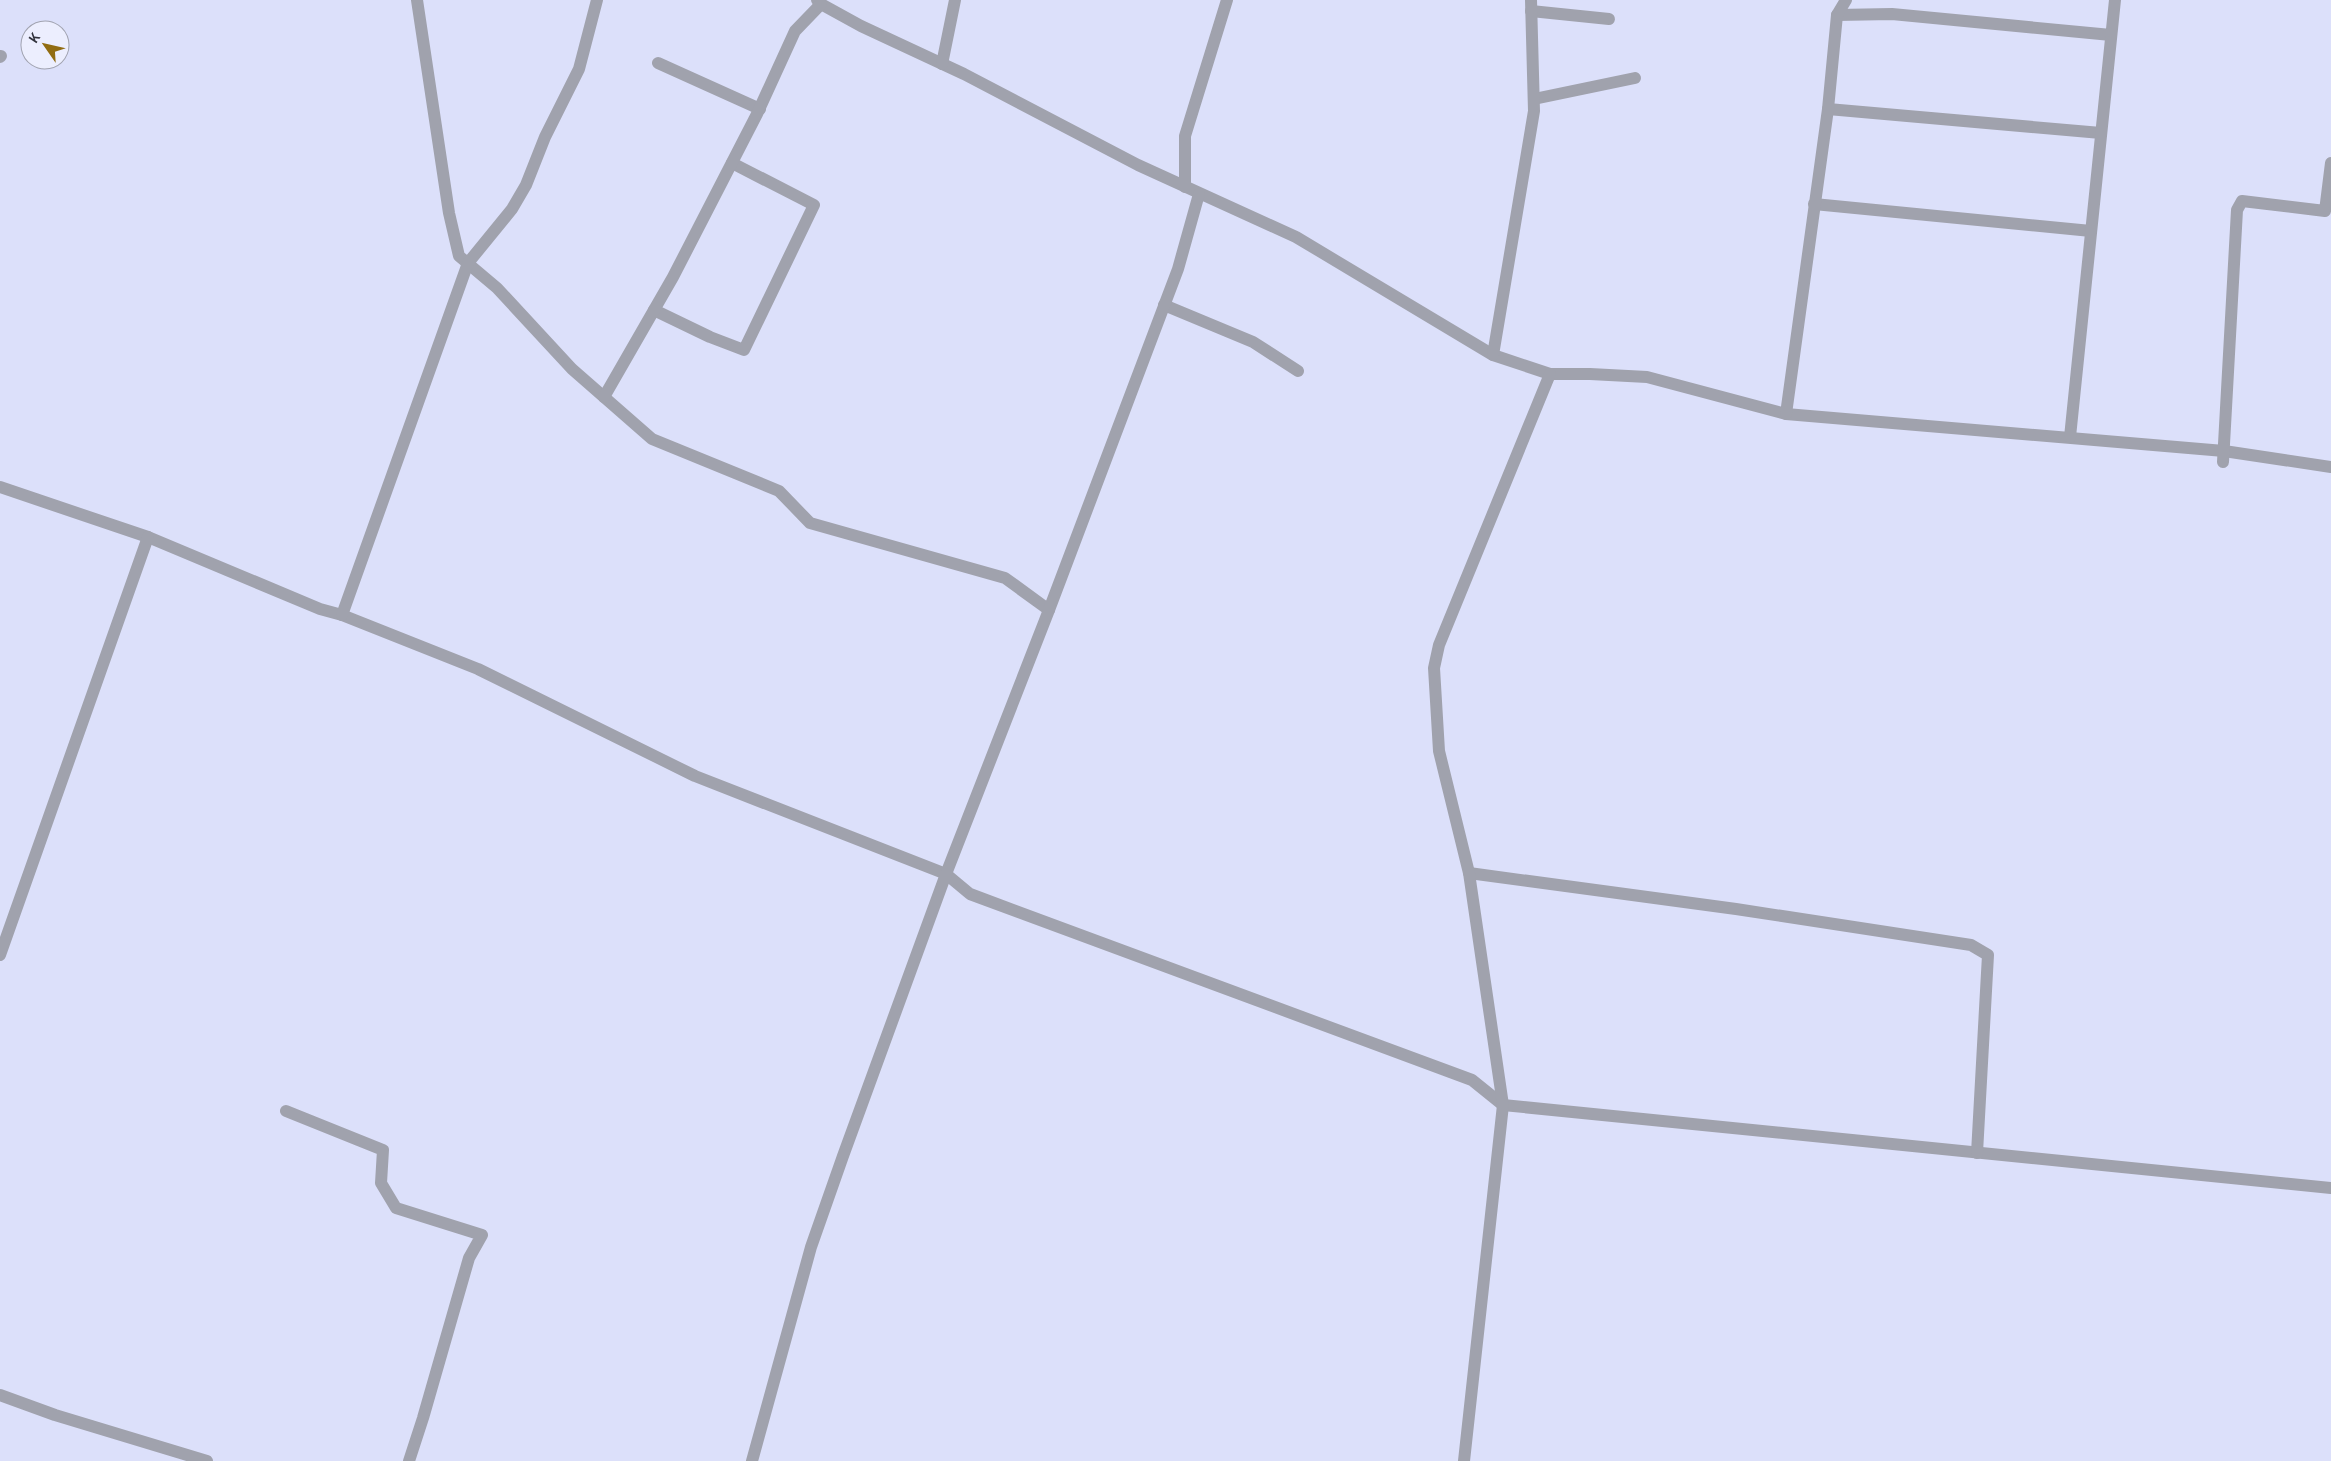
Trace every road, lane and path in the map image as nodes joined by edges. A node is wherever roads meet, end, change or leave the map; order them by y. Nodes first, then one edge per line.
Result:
1 (417, 0) edge
2 (597, 0) edge
3 (955, 0) edge
4 (1228, 0) edge
5 (1846, 0) edge
6 (2115, 0) edge
7 (819, 2) edge
8 (1531, 6) edge
9 (1837, 16) junction
10 (1609, 18) dead end
11 (2111, 35) junction
12 (658, 63) dead end
13 (942, 64) junction
14 (1635, 78) dead end
15 (1534, 99) junction
16 (760, 109) junction
17 (1828, 109) junction
18 (2101, 133) junction
19 (732, 162) junction
20 (2331, 163) edge
21 (1185, 187) junction
22 (1199, 194) junction
23 (1814, 204) junction
24 (2091, 231) junction
25 (468, 263) junction
26 (1164, 305) junction
27 (654, 310) junction
28 (1493, 355) junction
29 (1298, 371) dead end
30 (1550, 374) junction
31 (604, 397) junction
32 (1786, 414) junction
33 (2070, 437) junction
34 (2223, 457) junction
35 (2331, 467) edge
36 (0, 486) edge
37 (148, 537) junction
38 (1049, 610) junction
39 (342, 615) junction
40 (946, 874) junction
41 (1469, 874) junction
42 (0, 955) edge
43 (1503, 1105) junction
44 (286, 1111) dead end
45 (1977, 1153) junction
46 (2331, 1188) edge
47 (0, 1395) edge
48 (207, 1461) edge
49 (409, 1461) edge
50 (752, 1461) edge
51 (1464, 1461) edge

1 - 25 street
2 - 25 street
3 - 13 street
4 - 21 street
5 - 9 street
6 - 11 street
7 - 13 street
7 - 16 street
8 - 10 street
8 - 15 street
9 - 11 street
9 - 17 street
11 - 18 street
12 - 16 street
13 - 21 street
14 - 15 street
15 - 28 street
16 - 19 street
17 - 18 street
17 - 23 street
18 - 24 street
19 - 27 street
19 - 27 street
20 - 34 street
21 - 22 street
22 - 26 street
22 - 28 street
23 - 24 street
23 - 32 street
24 - 33 street
25 - 31 street
25 - 39 street
26 - 29 street
26 - 38 street
27 - 31 street
28 - 30 street
30 - 32 street
30 - 41 street
31 - 38 street
32 - 33 street
33 - 34 street
34 - 35 street
36 - 37 street
37 - 39 street
37 - 42 street
38 - 40 street
39 - 40 street
40 - 43 street
40 - 50 street
41 - 43 street
41 - 45 street
43 - 45 street
43 - 51 street
44 - 49 street
45 - 46 street
47 - 48 street

